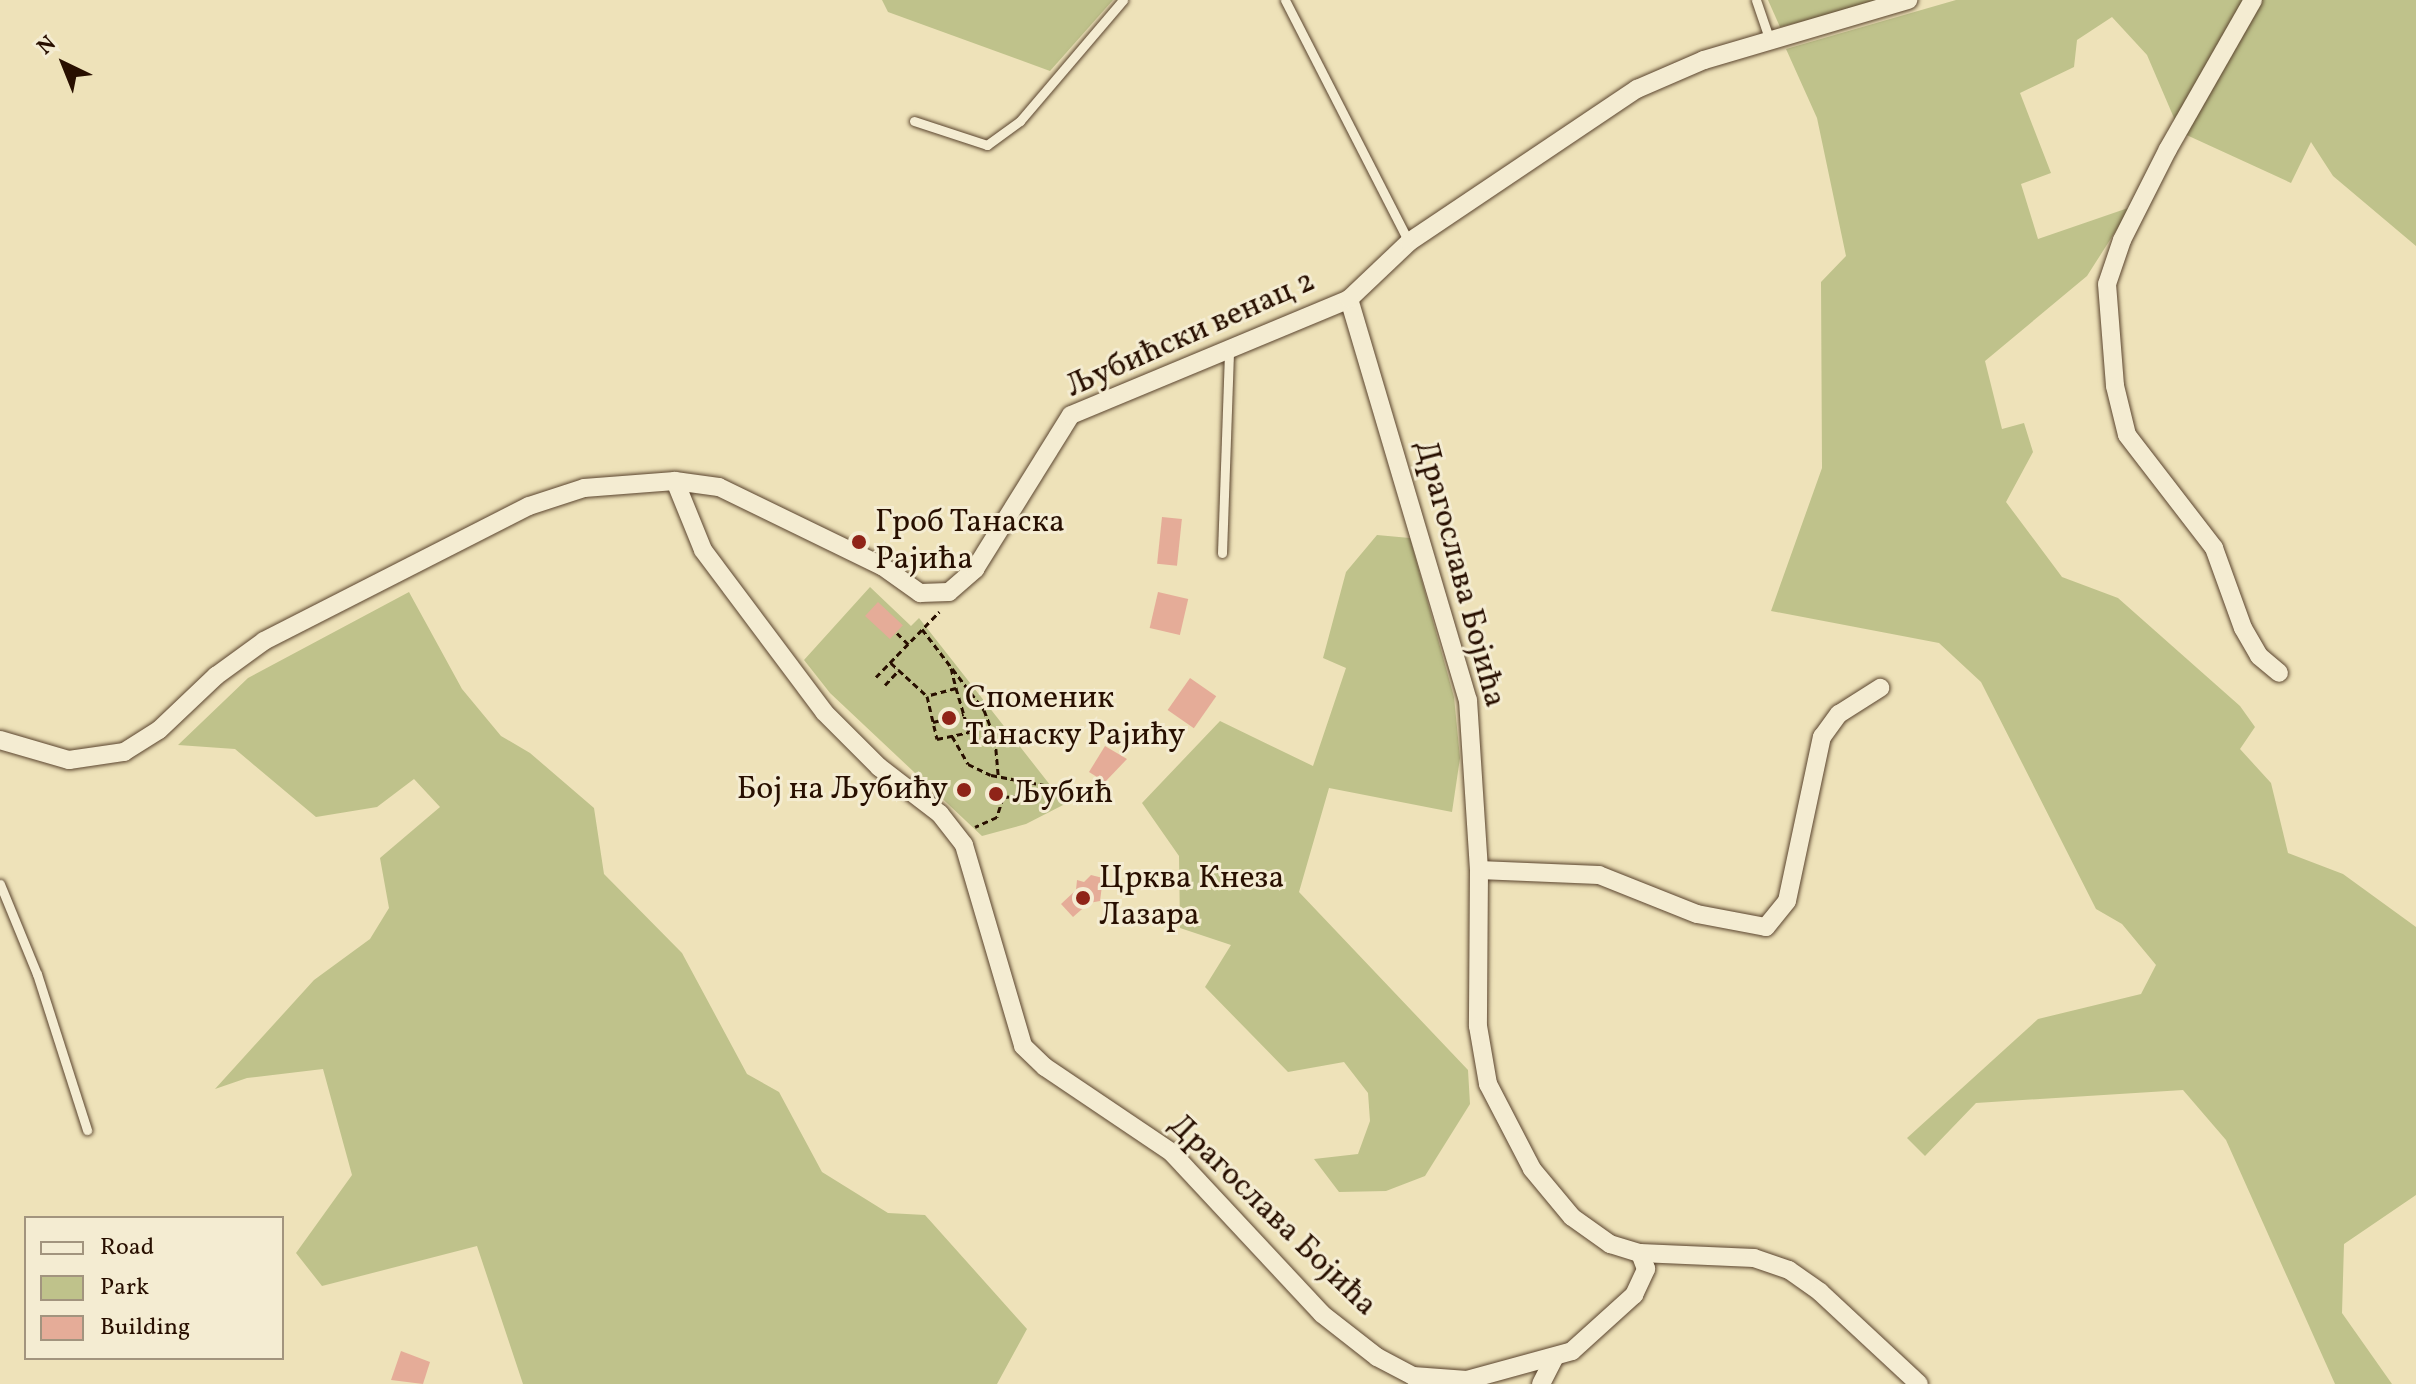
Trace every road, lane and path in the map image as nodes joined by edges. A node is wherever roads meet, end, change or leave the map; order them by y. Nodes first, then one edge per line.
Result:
1 (1123, 0) edge
2 (1285, 0) edge
3 (1756, 0) edge
4 (1908, 0) edge
5 (2253, 0) edge
6 (1770, 41) junction
7 (914, 121) dead end
8 (1409, 242) junction
9 (1349, 299) junction
10 (1229, 349) junction
11 (675, 481) junction
12 (1222, 553) dead end
13 (949, 592) junction
14 (922, 629) junction
15 (897, 633) dead end
16 (908, 644) junction
17 (891, 663) junction
18 (950, 665) junction
19 (899, 670) junction
20 (2279, 673) dead end
21 (876, 677) dead end
22 (885, 685) dead end
23 (956, 688) junction
24 (1880, 688) dead end
25 (927, 696) junction
26 (964, 714) junction
27 (952, 717) dead end
28 (946, 719) dead end
29 (933, 722) junction
30 (952, 736) junction
31 (0, 740) edge
32 (998, 776) junction
33 (959, 836) junction
34 (1479, 870) junction
35 (0, 884) edge
36 (87, 1130) dead end
37 (1640, 1253) junction
38 (1554, 1358) junction
39 (1541, 1384) edge
40 (1919, 1384) edge

1 - 7 lane
2 - 8 lane
3 - 6 lane
4 - 6 street, Љубићски венац 2
5 - 20 street
6 - 8 street, Љубићски венац 2
8 - 9 street, Љубићски венац 2
9 - 10 street, Љубићски венац 2
9 - 34 street, Драгослава Бојића
10 - 12 lane
10 - 13 street, Љубићски венац 2
11 - 13 street
11 - 31 street
11 - 33 street, Драгослава Бојића
13 - 14 path
14 - 16 path
14 - 18 path
15 - 16 path
16 - 17 path
17 - 19 path
17 - 21 path
18 - 23 path
18 - 32 path
19 - 22 path
19 - 25 path
23 - 25 path
23 - 26 path
24 - 34 street
25 - 29 path
26 - 27 path
26 - 30 path
28 - 29 path
29 - 30 path
30 - 32 path
32 - 33 path
33 - 38 street, Драгослава Бојића
34 - 37 street, Драгослава Бојића
35 - 36 lane
37 - 38 street, Драгослава Бојића
37 - 40 street, Драгослава Бојића
38 - 39 street

